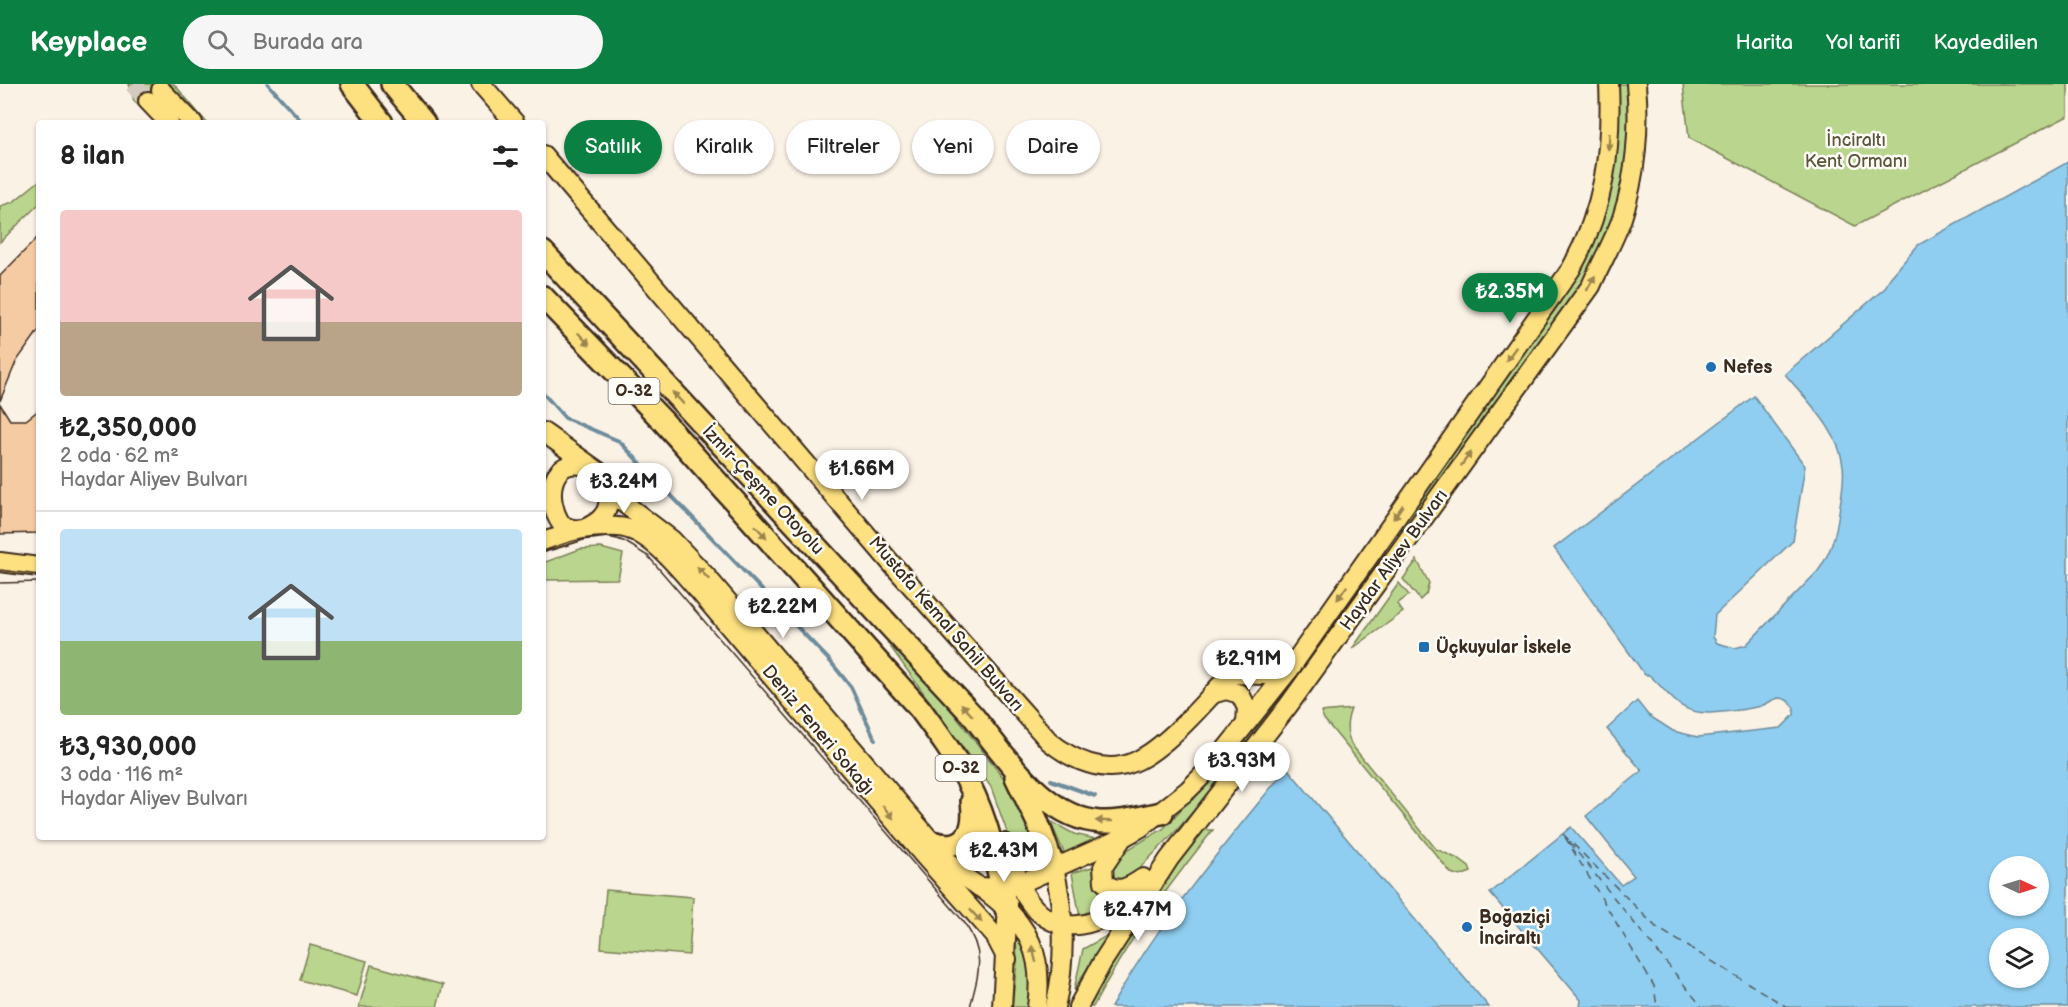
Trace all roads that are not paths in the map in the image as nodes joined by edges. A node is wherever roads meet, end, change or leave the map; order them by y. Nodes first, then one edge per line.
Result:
1 (344, 84) edge
2 (352, 84) edge
3 (392, 84) edge
4 (482, 84) edge
5 (1609, 84) edge
6 (1636, 84) edge
7 (379, 119) edge
8 (167, 120) edge
9 (189, 120) edge
10 (422, 120) edge
11 (512, 120) edge
12 (546, 159) edge
13 (546, 255) edge
14 (546, 300) edge
15 (546, 434) edge
16 (598, 471) junction
17 (546, 479) edge
18 (552, 493) junction
19 (579, 530) junction
20 (546, 541) edge
21 (0, 562) edge
22 (36, 567) edge
23 (1288, 670) junction
24 (1212, 694) junction
25 (1246, 723) junction
26 (1004, 756) junction
27 (969, 783) junction
28 (1162, 813) junction
29 (1122, 838) junction
30 (928, 849) junction
31 (1168, 859) junction
32 (1054, 868) junction
33 (1010, 886) junction
34 (979, 887) junction
35 (1006, 909) junction
36 (1062, 925) junction
37 (1007, 958) junction
38 (1002, 1007) edge
39 (1037, 1007) edge
40 (1055, 1007) edge
41 (1077, 1007) edge

1 - 7 highway
2 - 7 highway
3 - 10 highway
4 - 11 main road
5 -> 23 main road, Haydar Aliyev Bulvarı
31 -> 6 main road, Haydar Aliyev Bulvarı
8 - 9 main road
12 - 24 main road, Mustafa Kemal Sahil Bulvarı
26 -> 13 highway, İzmir-Çeşme Otoyolu / O-32
14 -> 27 highway, İzmir-Çeşme Otoyolu / O-32
15 - 16 main road, Deniz Feneri Sokağı
16 - 18 main road
16 - 19 main road
30 -> 16 main road, Deniz Feneri Sokağı
17 - 18 main road
18 - 19 main road
19 - 20 main road
19 -> 30 main road, Deniz Feneri Sokağı
21 - 22 main road
23 - 24 main road, Mustafa Kemal Sahil Bulvarı
23 - 25 main road, Haydar Aliyev Bulvarı
24 - 25 main road
25 - 28 main road, Haydar Aliyev Bulvarı
28 -> 26 highway
26 - 32 highway
27 - 30 highway
27 - 33 highway
28 - 29 main road, Haydar Aliyev Bulvarı
29 - 31 main road
29 - 32 main road, Haydar Aliyev Bulvarı
30 - 34 main road
30 -> 37 main road
31 - 36 main road
31 - 41 main road, Haydar Aliyev Bulvarı
32 - 33 main road, Haydar Aliyev Bulvarı
32 - 36 main road
33 - 34 main road
33 - 35 highway
33 - 36 main road
34 - 35 main road
35 - 37 main road
39 -> 35 main road
36 - 40 main road
37 - 38 main road

